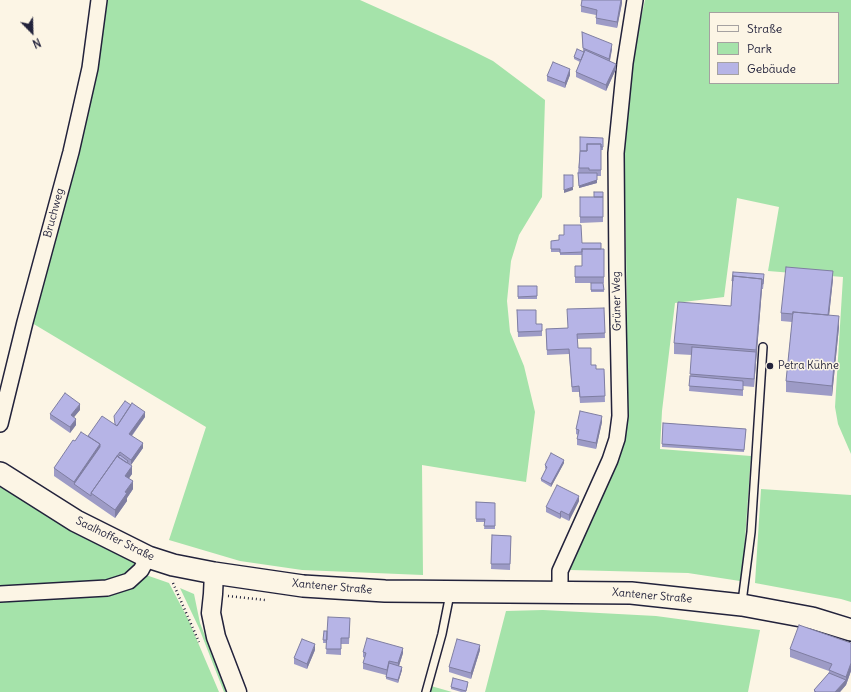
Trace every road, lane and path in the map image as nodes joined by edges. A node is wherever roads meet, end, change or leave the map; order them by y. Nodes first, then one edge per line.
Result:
1 (98, 0) edge
2 (635, 0) edge
3 (763, 347) dead end
4 (0, 424) edge
5 (0, 473) edge
6 (148, 557) junction
7 (214, 573) junction
8 (172, 581) dead end
9 (450, 592) junction
10 (560, 592) junction
11 (0, 594) edge
12 (742, 605) junction
13 (851, 630) edge
14 (200, 643) dead end
15 (237, 692) edge
16 (426, 692) edge

1 - 4 street, Bruchweg
2 - 10 street, Grüner Weg
3 - 12 lane
5 - 6 main road, Saalhoffer Straße
6 - 7 main road, Saalhoffer Straße
6 - 11 street
7 - 9 main road, Xantener Straße
7 - 15 street
8 - 14 path
9 - 10 main road, Xantener Straße
9 - 16 lane
10 - 12 main road, Xantener Straße
12 - 13 main road, Xantener Straße

